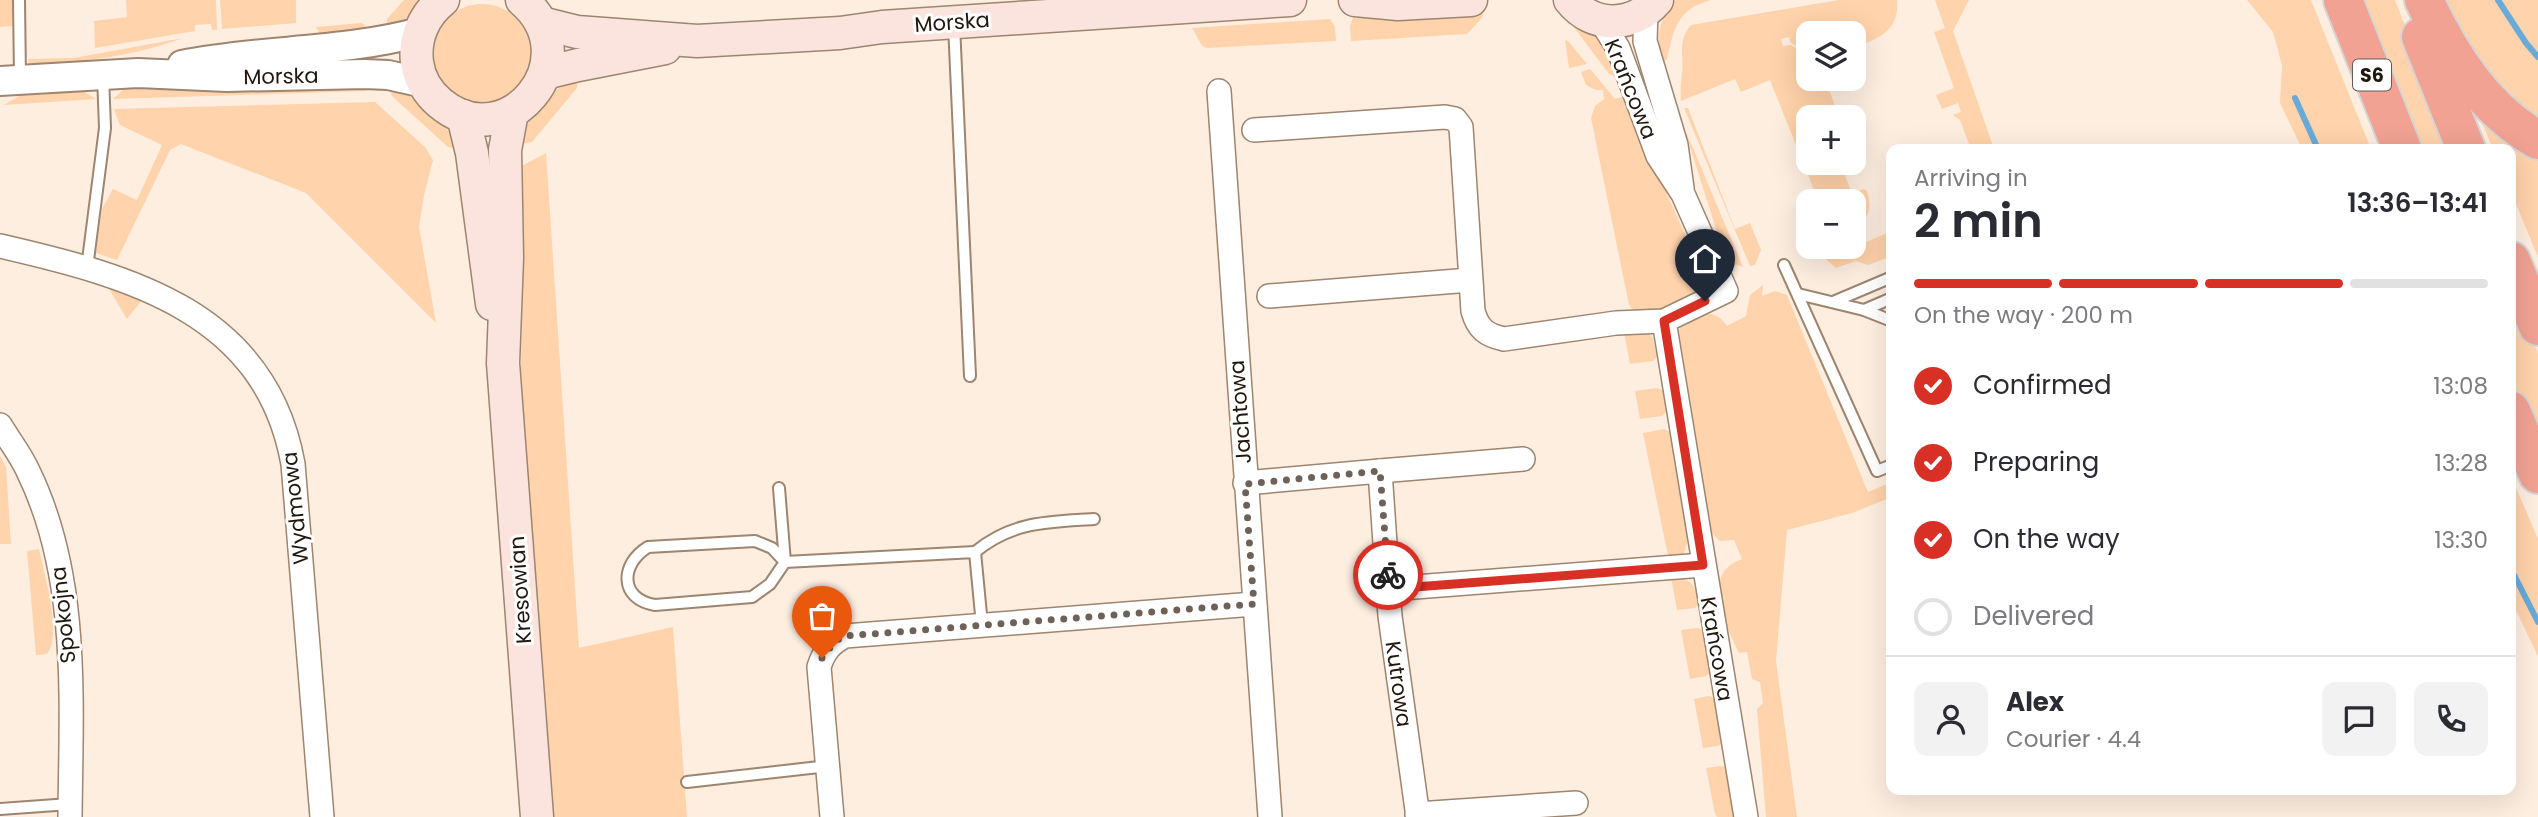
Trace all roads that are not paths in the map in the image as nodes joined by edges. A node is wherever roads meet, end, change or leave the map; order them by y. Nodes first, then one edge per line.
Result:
1 (19, 0) edge
2 (443, 0) edge
3 (1290, 0) edge
4 (1355, 0) edge
5 (1471, 0) edge
6 (1570, 0) edge
7 (2343, 0) edge
8 (2407, 0) edge
9 (2424, 0) edge
10 (1651, 6) edge
11 (532, 11) edge
12 (1600, 20) junction
13 (954, 22) junction
14 (420, 32) junction
15 (697, 41) junction
16 (138, 73) junction
17 (545, 74) junction
18 (103, 75) junction
19 (10, 81) edge
20 (424, 83) junction
21 (1219, 91) dead end
22 (512, 112) junction
23 (463, 116) junction
24 (1254, 130) dead end
25 (2538, 140) edge
26 (2400, 144) edge
27 (2464, 144) edge
28 (1683, 194) junction
29 (0, 246) edge
30 (1784, 265) dead end
31 (87, 268) junction
32 (2516, 273) edge
33 (1471, 280) junction
34 (1886, 280) edge
35 (1798, 295) junction
36 (1269, 296) dead end
37 (1886, 301) edge
38 (1833, 302) junction
39 (1864, 310) junction
40 (1886, 319) edge
41 (1664, 321) junction
42 (2538, 326) edge
43 (503, 363) junction
44 (970, 376) dead end
45 (2516, 423) edge
46 (0, 425) edge
47 (1523, 459) dead end
48 (1886, 467) edge
49 (1380, 471) junction
50 (2538, 474) edge
51 (1245, 484) junction
52 (779, 488) dead end
53 (1094, 519) dead end
54 (975, 552) junction
55 (785, 562) junction
56 (1703, 565) junction
57 (1389, 589) junction
58 (1254, 604) junction
59 (982, 625) junction
60 (828, 766) junction
61 (687, 782) dead end
62 (1576, 803) dead end
63 (0, 809) edge
64 (70, 810) edge
65 (1417, 815) edge
66 (322, 817) edge
67 (537, 817) edge
68 (832, 817) edge
69 (1270, 817) edge
70 (1746, 817) edge

1 - 19 lane
2 - 14 main road
3 - 13 main road, Morska
4 - 5 main road
6 - 12 main road
7 - 26 highway, S6
8 - 27 highway
9 - 25 highway
10 - 12 main road
10 - 28 street, Krańcowa
11 - 15 main road, Morska
11 - 17 main road
12 - 28 street, Krańcowa
13 - 15 main road, Morska
13 - 44 lane
14 - 16 street, Morska
14 - 20 main road
15 - 17 main road, Morska
16 - 18 street, Morska
16 - 20 street, Morska
17 - 22 main road
18 - 19 street, Morska
18 - 31 lane
20 - 23 main road
21 - 51 street, Jachtowa
22 - 23 main road
22 - 43 main road, Kresowian
23 - 43 main road, Kresowian
24 - 33 street
28 - 41 street, Krańcowa
29 - 31 street, Wydmowa
30 - 35 lane
31 - 66 street, Wydmowa
32 - 42 highway
33 - 36 street
33 - 41 street
34 - 38 lane
35 - 38 lane
35 - 48 lane
37 - 39 lane
38 - 39 lane
39 - 40 lane
41 - 56 street, Krańcowa
43 - 67 main road, Kresowian
45 - 50 highway
46 - 64 street, Spokojna
47 - 49 street
49 - 51 street
49 - 57 street, Kutrowa
51 - 58 street, Jachtowa
52 - 55 lane
53 - 54 lane
54 - 55 lane
54 - 59 lane
55 - 55 lane
56 - 57 street
56 - 70 street, Krańcowa
57 - 65 street, Kutrowa
58 - 59 street
58 - 69 street, Jachtowa
59 - 60 street
60 - 61 lane
60 - 68 street
62 - 65 street, Kutrowa
63 - 64 lane

